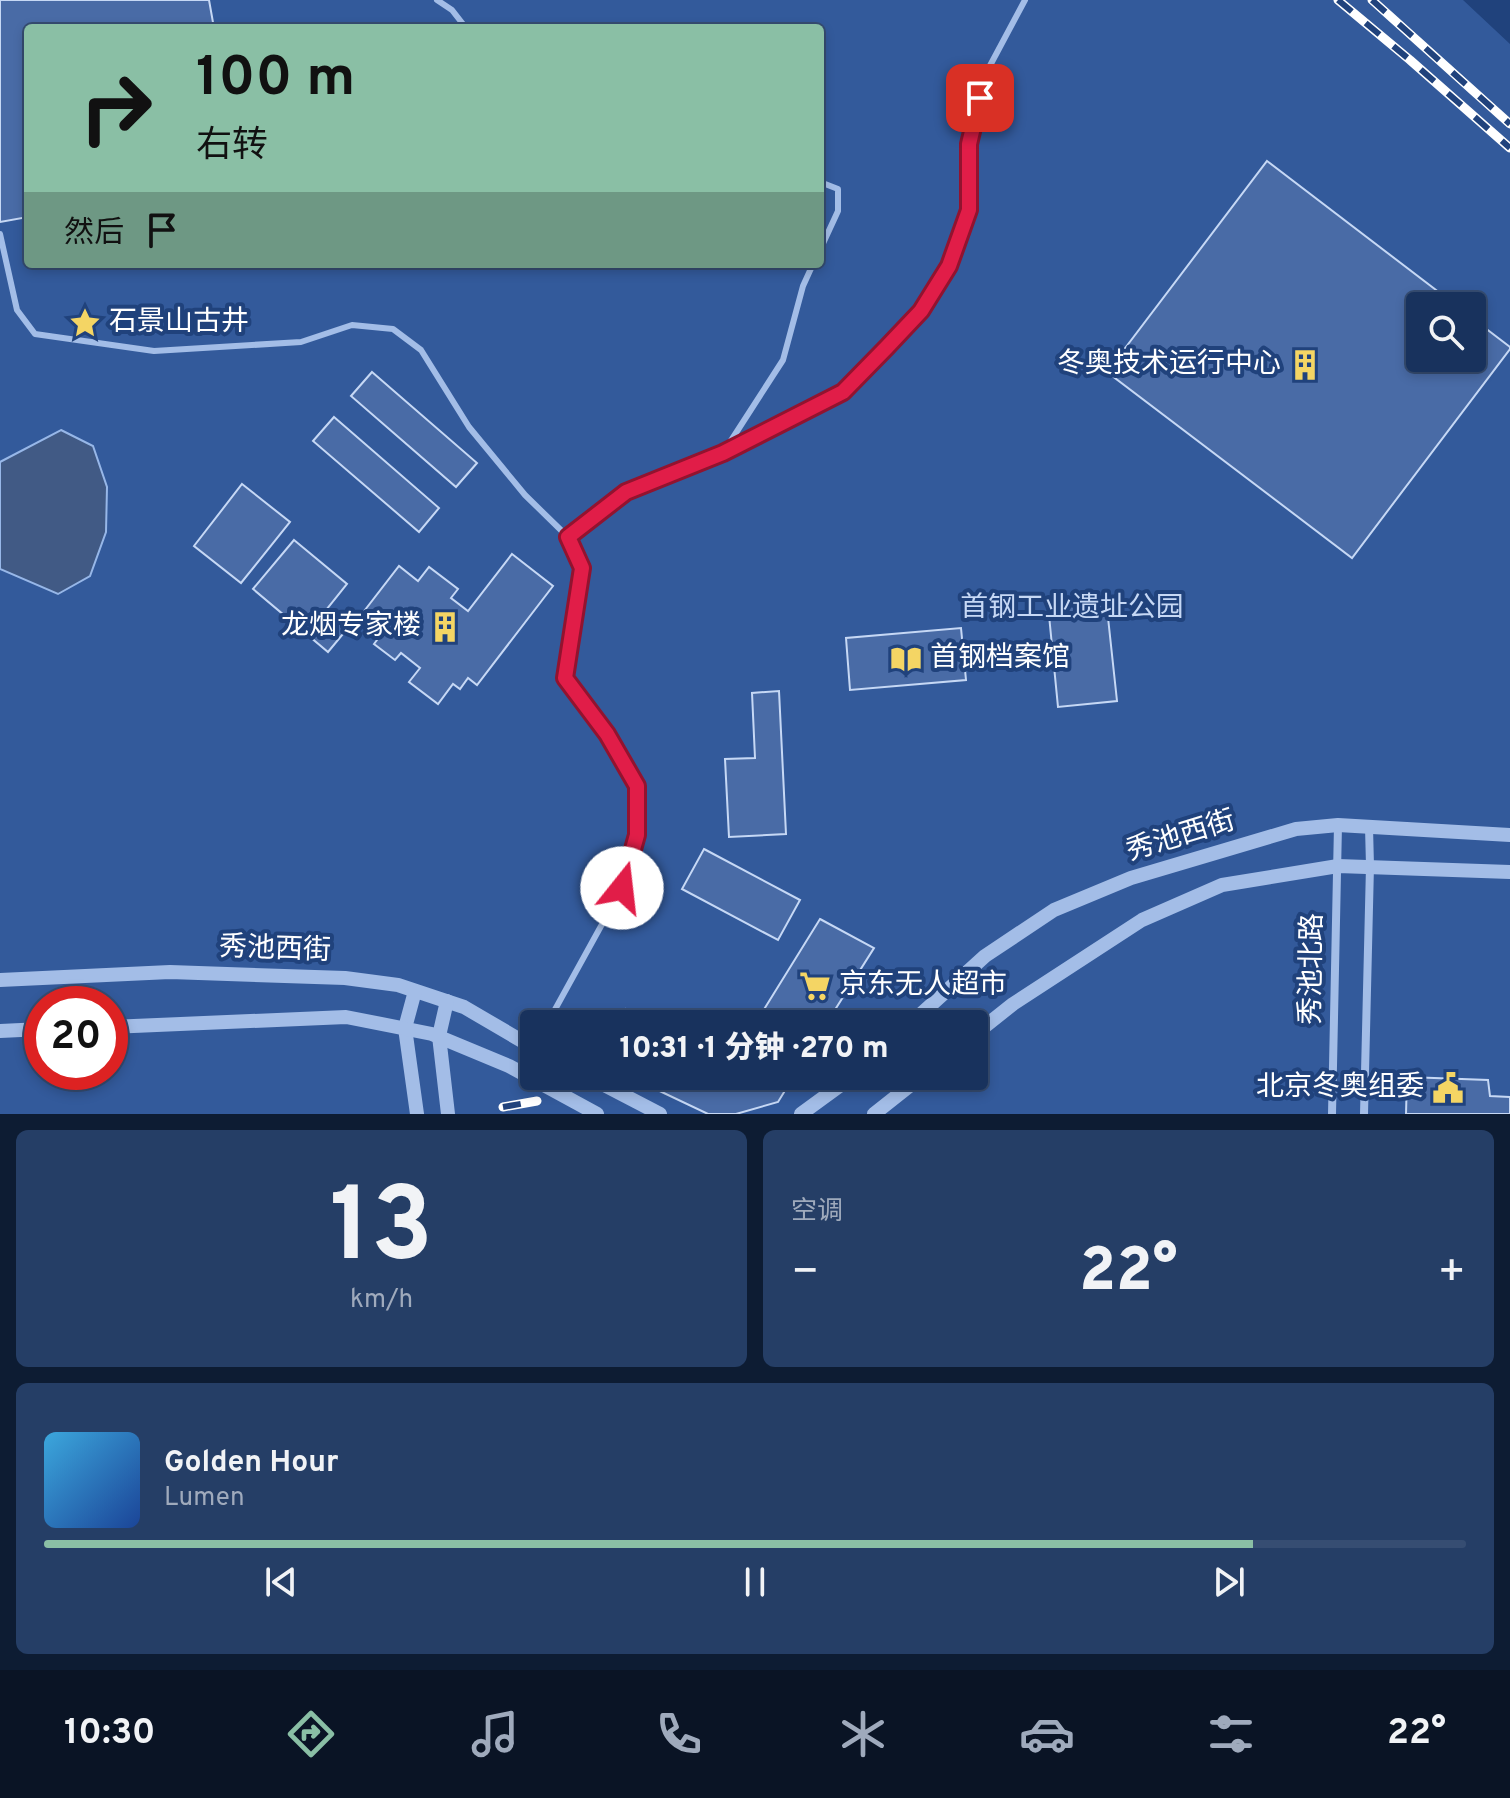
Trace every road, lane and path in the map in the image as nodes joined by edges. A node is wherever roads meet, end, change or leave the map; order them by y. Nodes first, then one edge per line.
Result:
1 (437, 0) edge
2 (1025, 0) edge
3 (463, 24) edge
4 (824, 184) edge
5 (0, 234) edge
6 (824, 241) edge
7 (811, 268) edge
8 (723, 453) junction
9 (568, 537) junction
10 (1338, 825) junction
11 (1369, 827) junction
12 (1510, 835) edge
13 (1338, 866) junction
14 (1370, 866) junction
15 (1510, 872) edge
16 (0, 980) edge
17 (415, 991) junction
18 (447, 1001) junction
19 (555, 1010) edge
20 (925, 1010) edge
21 (988, 1024) edge
22 (128, 1026) edge
23 (405, 1028) junction
24 (24, 1030) edge
25 (0, 1031) edge
26 (439, 1036) junction
27 (520, 1040) edge
28 (520, 1072) edge
29 (553, 1090) edge
30 (614, 1090) edge
31 (834, 1090) edge
32 (904, 1090) edge
33 (417, 1114) edge
34 (448, 1114) edge
35 (597, 1114) edge
36 (660, 1114) edge
37 (801, 1114) edge
38 (874, 1114) edge
39 (1332, 1114) edge
40 (1364, 1114) edge

1 - 3 lane
2 - 8 lane
4 - 6 lane
5 - 9 lane
7 - 8 lane
8 - 9 lane
9 - 19 lane
10 - 11 street, 秀池西街
10 - 13 street, 秀池北路
10 - 20 street, 秀池西街
11 - 12 street, 秀池西街
11 - 14 street, 秀池北路
13 - 14 street, 秀池西街
13 - 21 street, 秀池西街
13 - 39 street, 秀池北路
14 - 15 street, 秀池西街
14 - 40 street, 秀池北路
16 - 17 street, 秀池西街
17 - 18 street, 秀池西街
17 - 23 street
18 - 26 street
18 - 27 street, 秀池西街
22 - 23 street
23 - 26 street
23 - 33 street
24 - 25 street
26 - 28 street
26 - 34 street
29 - 35 street
30 - 36 street
31 - 37 street
32 - 38 street

